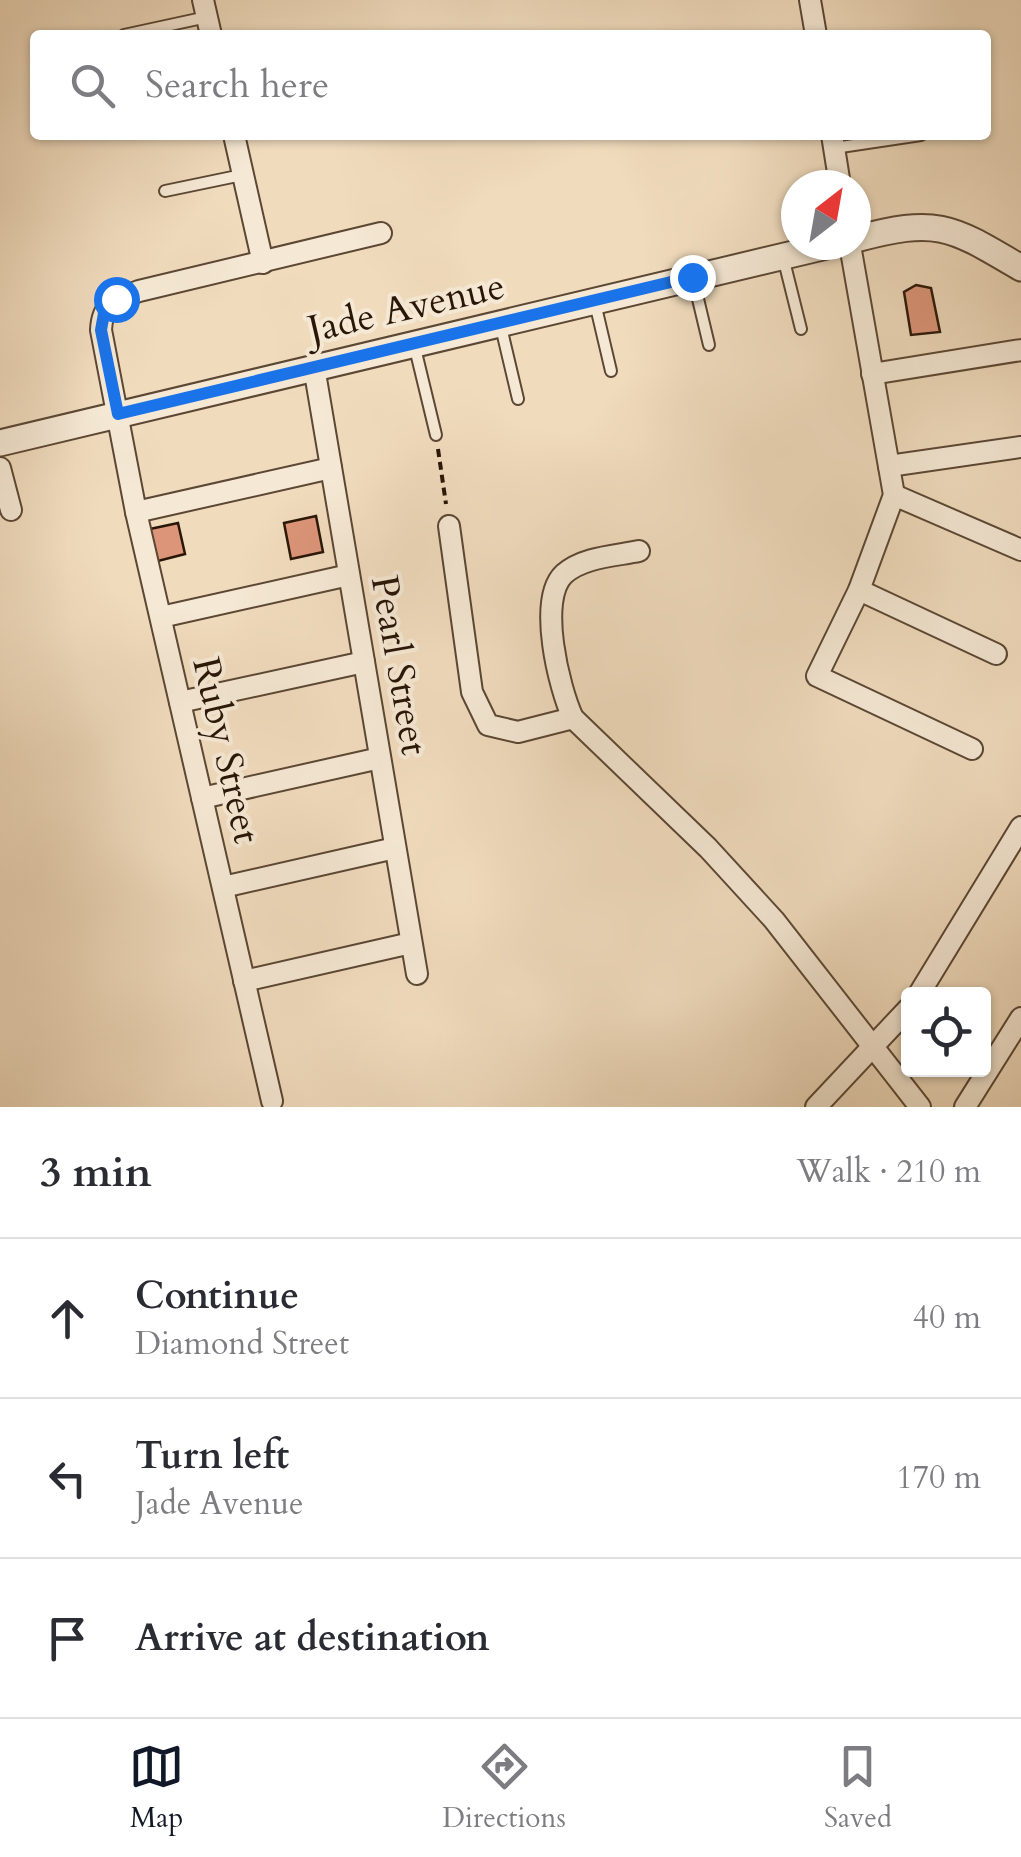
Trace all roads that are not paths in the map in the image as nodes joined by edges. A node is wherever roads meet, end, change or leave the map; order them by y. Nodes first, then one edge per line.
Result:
1 (810, 0) edge
2 (207, 17) edge
3 (147, 30) edge
4 (815, 30) edge
5 (235, 140) edge
6 (858, 140) edge
7 (833, 142) edge
8 (838, 170) edge
9 (243, 174) junction
10 (165, 191) dead end
11 (381, 234) dead end
12 (871, 235) edge
13 (781, 257) edge
14 (784, 260) edge
15 (853, 260) edge
16 (264, 263) junction
17 (1021, 268) edge
18 (692, 277) junction
19 (594, 300) junction
20 (500, 323) junction
21 (801, 329) dead end
22 (413, 344) junction
23 (709, 345) dead end
24 (1021, 350) edge
25 (314, 367) junction
26 (611, 370) dead end
27 (872, 374) junction
28 (518, 399) dead end
29 (118, 414) junction
30 (436, 435) road end
31 (0, 443) edge
32 (1021, 448) edge
33 (889, 466) junction
34 (0, 468) edge
35 (331, 468) junction
36 (894, 495) junction
37 (11, 510) dead end
38 (136, 512) junction
39 (449, 526) road end
40 (1021, 550) edge
41 (639, 551) dead end
42 (349, 575) junction
43 (858, 590) junction
44 (160, 617) junction
45 (996, 654) dead end
46 (364, 662) junction
47 (180, 702) junction
48 (573, 718) junction
49 (972, 749) dead end
50 (380, 758) junction
51 (202, 798) junction
52 (1021, 828) edge
53 (396, 848) junction
54 (223, 887) junction
55 (411, 943) junction
56 (417, 974) dead end
57 (244, 980) junction
58 (923, 987) edge
59 (901, 1018) edge
60 (1021, 1018) edge
61 (874, 1048) junction
62 (272, 1101) dead end
63 (816, 1107) edge
64 (920, 1107) edge
65 (965, 1107) edge

1 - 4 street
2 - 3 lane
5 - 9 street
6 - 7 lane
7 - 8 street
9 - 10 lane
9 - 16 street
11 - 16 street
12 - 17 street
13 - 18 street, Jade Avenue
14 - 21 lane
15 - 27 street
16 - 29 street, Ruby Street
18 - 19 street, Jade Avenue
18 - 23 lane
19 - 20 street, Jade Avenue
19 - 26 lane
20 - 22 street, Jade Avenue
20 - 28 lane
22 - 25 street, Jade Avenue
22 - 30 lane
24 - 27 street
25 - 29 street, Jade Avenue
25 - 35 street, Pearl Street
27 - 33 street
29 - 31 street, Jade Avenue
29 - 38 street, Ruby Street
32 - 33 street
33 - 36 street
34 - 37 street
35 - 38 street
35 - 42 street, Pearl Street
36 - 40 street
36 - 43 street
38 - 44 street, Ruby Street
39 - 48 street
41 - 48 street
42 - 44 street
42 - 46 street, Pearl Street
43 - 45 street
43 - 49 street
44 - 47 street, Ruby Street
46 - 47 street
46 - 50 street, Pearl Street
47 - 51 street, Ruby Street
48 - 61 street
50 - 51 street
50 - 53 street, Pearl Street
51 - 54 street, Ruby Street
52 - 58 street
53 - 54 street
53 - 55 street, Pearl Street
54 - 57 street, Ruby Street
55 - 56 street, Pearl Street
55 - 57 street
57 - 62 street, Ruby Street
59 - 61 street
60 - 65 street
61 - 63 street
61 - 64 street

